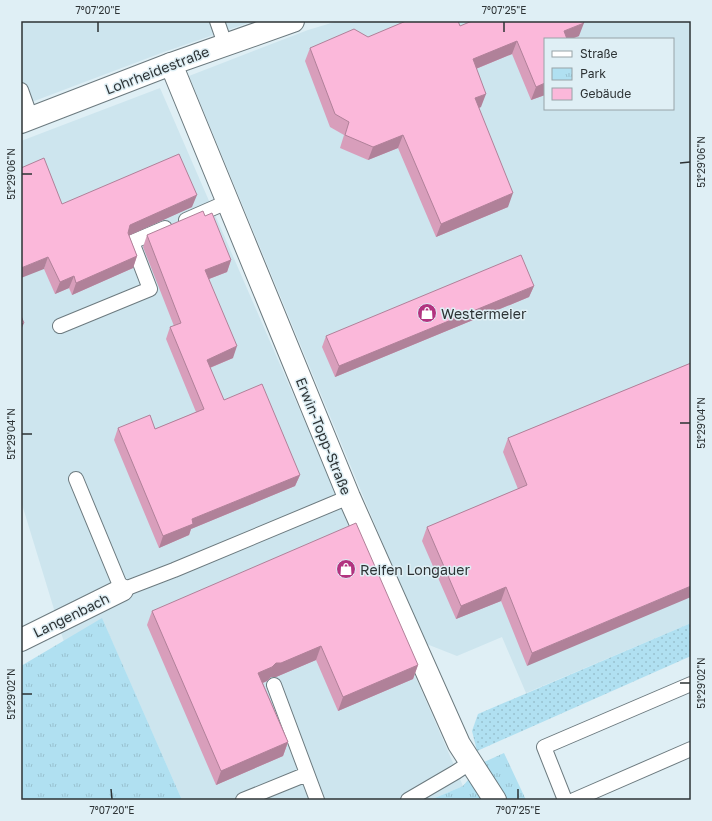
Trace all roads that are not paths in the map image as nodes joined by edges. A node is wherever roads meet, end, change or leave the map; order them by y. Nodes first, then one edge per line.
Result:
1 (217, 21) edge
2 (293, 21) edge
3 (225, 44) junction
4 (171, 64) junction
5 (21, 90) edge
6 (26, 120) edge
7 (228, 202) junction
8 (60, 326) dead end
9 (76, 479) dead end
10 (349, 497) junction
11 (122, 590) junction
12 (21, 640) edge
13 (691, 684) edge
14 (274, 685) edge
15 (691, 749) edge
16 (471, 762) junction
17 (307, 774) junction
18 (243, 800) edge
19 (317, 800) edge
20 (408, 800) edge
21 (495, 800) edge
22 (565, 800) edge
23 (574, 800) edge

1 - 3 lane
2 - 3 street, Lohrheidestraße
3 - 4 street, Lohrheidestraße
4 - 6 street, Lohrheidestraße
4 - 7 street, Erwin-Topp-Straße
5 - 6 lane
7 - 8 lane
7 - 10 street, Erwin-Topp-Straße
9 - 11 lane
10 - 11 lane
10 - 16 street, Erwin-Topp-Straße
11 - 12 street, Langenbach
13 - 22 lane
14 - 17 lane
15 - 23 lane
16 - 20 lane
16 - 21 street, Erwin-Topp-Straße
17 - 18 lane
17 - 19 lane

